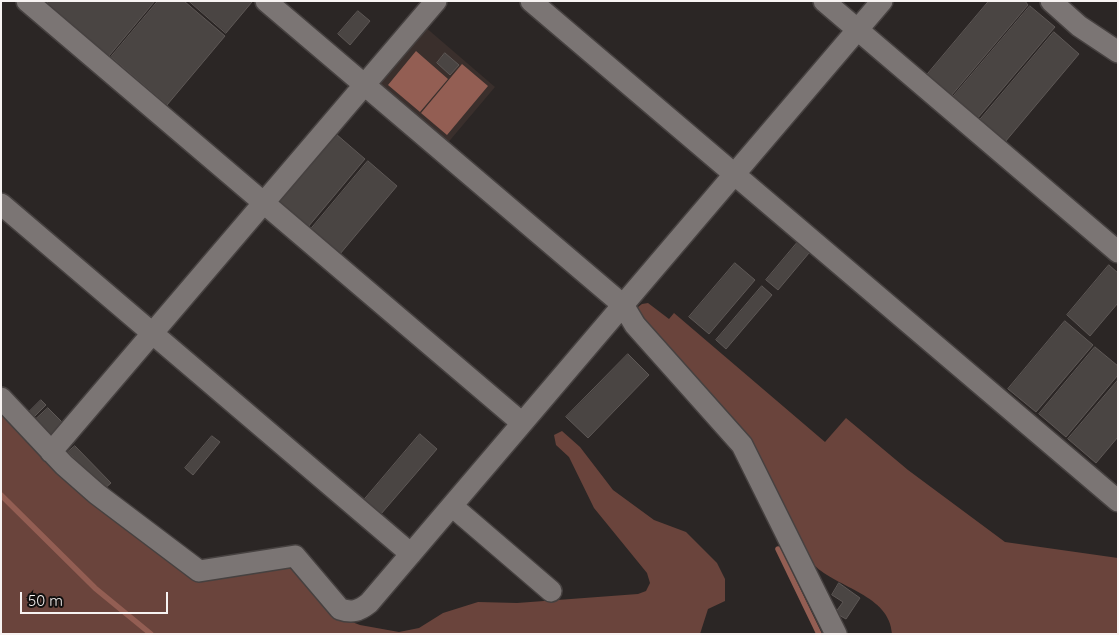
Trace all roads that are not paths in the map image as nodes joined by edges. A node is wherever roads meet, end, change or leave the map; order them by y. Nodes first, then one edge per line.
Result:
1 (27, 1) edge
2 (266, 1) edge
3 (436, 1) edge
4 (531, 1) edge
5 (824, 1) edge
6 (882, 1) edge
7 (1051, 1) edge
8 (857, 30) junction
9 (1118, 52) edge
10 (365, 85) junction
11 (734, 174) junction
12 (264, 203) junction
13 (1, 204) edge
14 (1118, 252) edge
15 (623, 305) junction
16 (153, 333) junction
17 (1, 398) edge
18 (522, 423) junction
19 (52, 452) junction
20 (1118, 502) edge
21 (452, 506) junction
22 (412, 554) junction
23 (551, 591) dead end
24 (836, 634) edge

1 - 12 street
2 - 10 street
3 - 10 street
4 - 11 street
5 - 8 street
6 - 8 street
7 - 9 street
8 - 11 street
8 - 14 street
10 - 12 street
10 - 15 street
11 - 15 street
11 - 20 street
12 - 16 street
12 - 18 street
13 - 16 street
15 - 18 street
15 - 24 street
16 - 19 street
16 - 22 street
17 - 19 street
18 - 21 street
19 - 22 street
21 - 22 street
21 - 23 street

